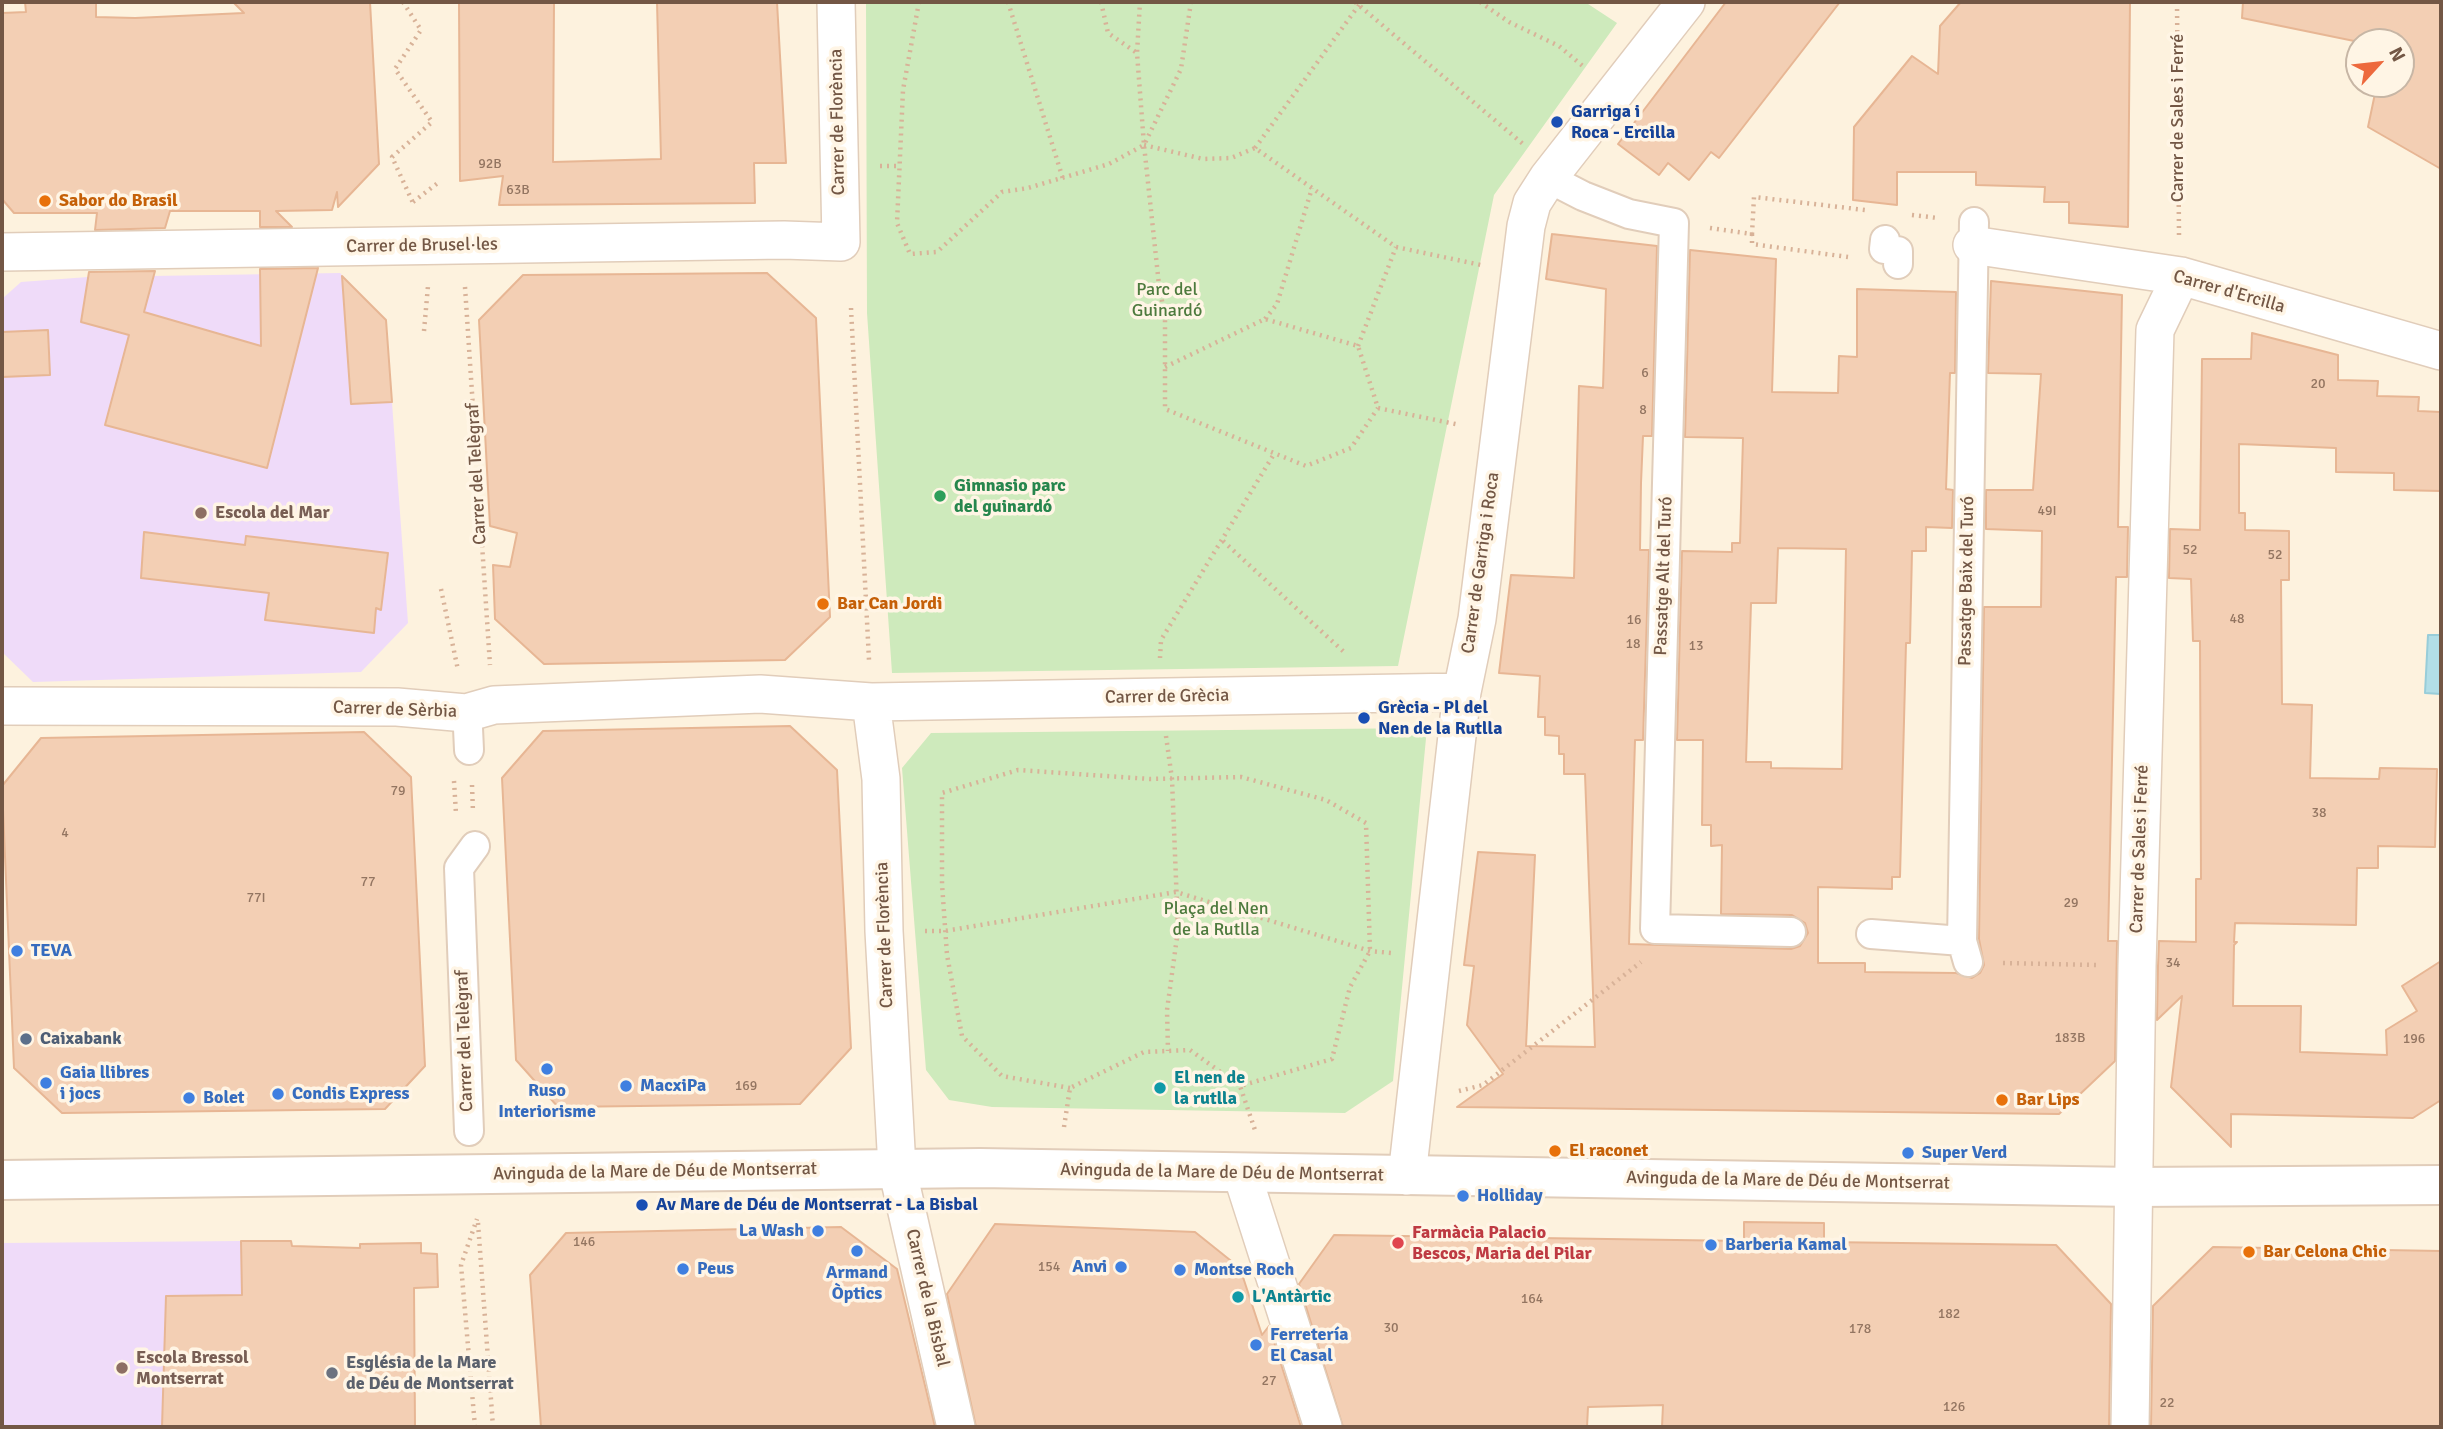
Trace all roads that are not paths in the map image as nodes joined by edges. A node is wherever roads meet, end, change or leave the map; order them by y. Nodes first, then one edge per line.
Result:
1 (835, 2) edge
2 (1686, 2) edge
3 (1546, 182) junction
4 (1973, 234) joint
5 (841, 242) joint
6 (2, 252) edge
7 (2181, 276) junction
8 (2441, 351) edge
9 (1462, 692) junction
10 (872, 702) junction
11 (2, 706) edge
12 (467, 857) road end
13 (1791, 932) dead end
14 (1871, 934) dead end
15 (469, 1130) dead end
16 (897, 1168) junction
17 (1242, 1174) junction
18 (1407, 1176) junction
19 (2, 1180) edge
20 (2441, 1185) edge
21 (2134, 1187) junction
22 (956, 1427) edge
23 (1323, 1427) edge
24 (2130, 1427) edge

1 - 5 street, Carrer de Florència
2 - 3 street, Carrer de Garriga i Roca
3 - 9 street, Carrer de Garriga i Roca
3 - 13 street, Passatge Alt del Turó
4 - 7 street, Carrer d'Ercilla
4 - 14 street, Passatge Baix del Turó
5 - 6 street, Carrer de Brusel·les
7 - 8 street, Carrer d'Ercilla
7 - 21 street, Carrer de Sales i Ferré
9 - 10 street, Carrer de Grècia
9 - 18 street, Carrer de Garriga i Roca
10 - 11 street, Carrer de Sèrbia
10 - 16 street, Carrer de Florència
12 - 15 street, Carrer del Telègraf
16 - 17 street, Avinguda de la Mare de Déu de Montserrat
16 - 19 street, Avinguda de la Mare de Déu de Montserrat
16 - 22 street, Carrer de la Bisbal
17 - 18 street, Avinguda de la Mare de Déu de Montserrat
17 - 23 street
18 - 21 street, Avinguda de la Mare de Déu de Montserrat
20 - 21 street, Avinguda de la Mare de Déu de Montserrat
21 - 24 street, Carrer de Sales i Ferré

